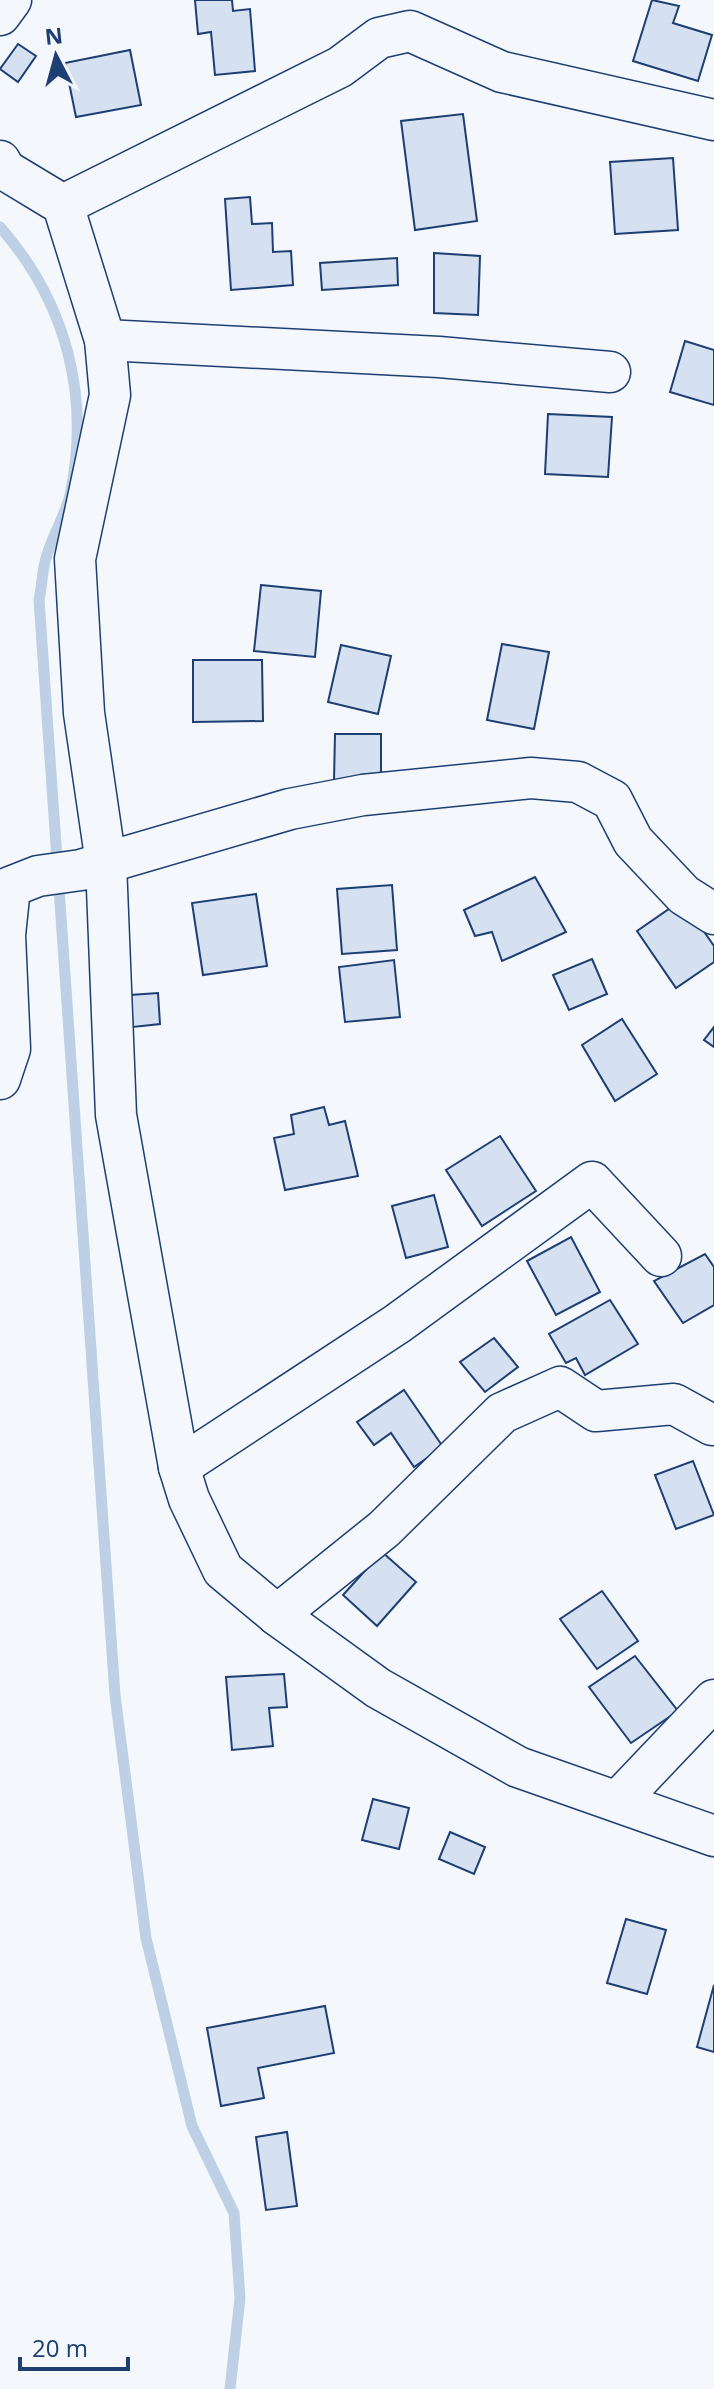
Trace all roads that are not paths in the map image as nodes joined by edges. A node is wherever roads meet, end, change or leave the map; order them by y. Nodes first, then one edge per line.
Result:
1 (11, 0) edge
2 (0, 15) edge
3 (714, 120) edge
4 (0, 161) edge
5 (63, 205) junction
6 (105, 340) junction
7 (610, 372) dead end
8 (94, 866) junction
9 (714, 914) edge
10 (0, 1079) edge
11 (661, 1256) dead end
12 (712, 1425) edge
13 (179, 1467) junction
14 (277, 1615) junction
15 (714, 1700) edge
16 (618, 1801) junction
17 (714, 1836) edge

1 - 2 street
3 - 5 street
4 - 5 street
5 - 6 street
6 - 7 street
6 - 8 street
8 - 9 street
8 - 10 street
8 - 13 street
11 - 13 street
12 - 14 street
13 - 14 street
14 - 16 street
15 - 16 street
16 - 17 street

